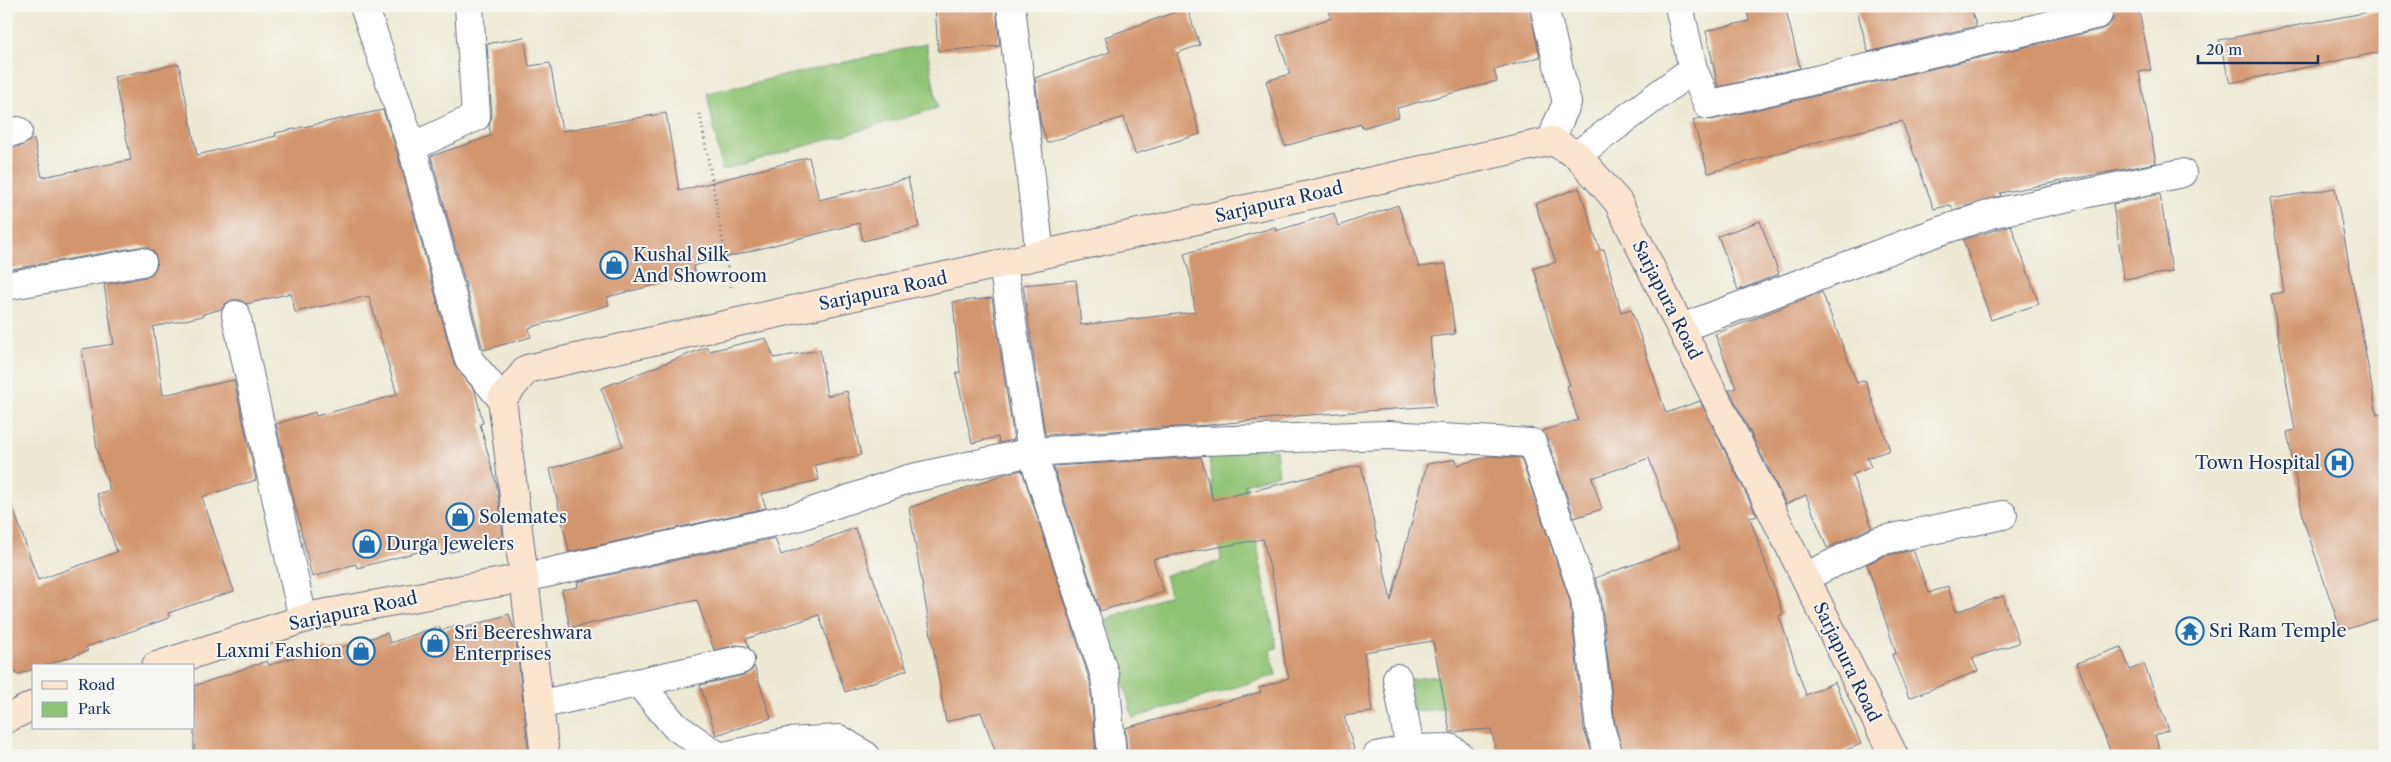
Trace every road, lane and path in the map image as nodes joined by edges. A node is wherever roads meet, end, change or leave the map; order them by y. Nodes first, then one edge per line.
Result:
1 (364, 6) edge
2 (469, 6) edge
3 (1011, 6) edge
4 (1544, 6) edge
5 (1679, 6) edge
6 (2098, 14) dead end
7 (1693, 69) junction
8 (700, 114) dead end
9 (1552, 142) junction
10 (412, 147) junction
11 (1577, 155) junction
12 (2182, 173) dead end
13 (1040, 255) junction
14 (142, 262) dead end
15 (1003, 264) junction
16 (6, 286) edge
17 (236, 315) dead end
18 (737, 322) junction
19 (1681, 328) junction
20 (502, 399) junction
21 (1032, 452) junction
22 (2003, 515) dead end
23 (524, 578) junction
24 (1805, 578) junction
25 (303, 619) junction
26 (740, 660) dead end
27 (162, 664) edge
28 (1397, 678) dead end
29 (639, 683) junction
30 (538, 705) junction
31 (32, 706) edge
32 (6, 719) edge
33 (1410, 749) junction
34 (545, 756) edge
35 (718, 756) edge
36 (724, 756) edge
37 (866, 756) edge
38 (1112, 756) edge
39 (1377, 756) edge
40 (1460, 756) edge
41 (1609, 756) edge
42 (1894, 756) edge

1 - 10 street
2 - 10 street
3 - 13 street
4 - 9 street
5 - 7 street
6 - 7 street
7 - 11 street
8 - 18 path
9 - 11 main road, Sarjapura Road
9 - 13 main road, Sarjapura Road
10 - 20 street
11 - 19 main road, Sarjapura Road
12 - 19 street
13 - 15 main road, Sarjapura Road
14 - 16 street
15 - 18 main road, Sarjapura Road
15 - 21 street
17 - 25 street
18 - 20 main road, Sarjapura Road
19 - 24 main road, Sarjapura Road
20 - 23 main road
21 - 23 street
21 - 38 street
21 - 41 street
22 - 24 street
23 - 25 main road, Sarjapura Road
23 - 30 main road
24 - 42 main road, Sarjapura Road
25 - 27 main road, Sarjapura Road
26 - 29 street
28 - 33 street
29 - 30 street
29 - 35 street
30 - 34 main road
31 - 32 main road
33 - 39 street
33 - 40 street
36 - 37 street

